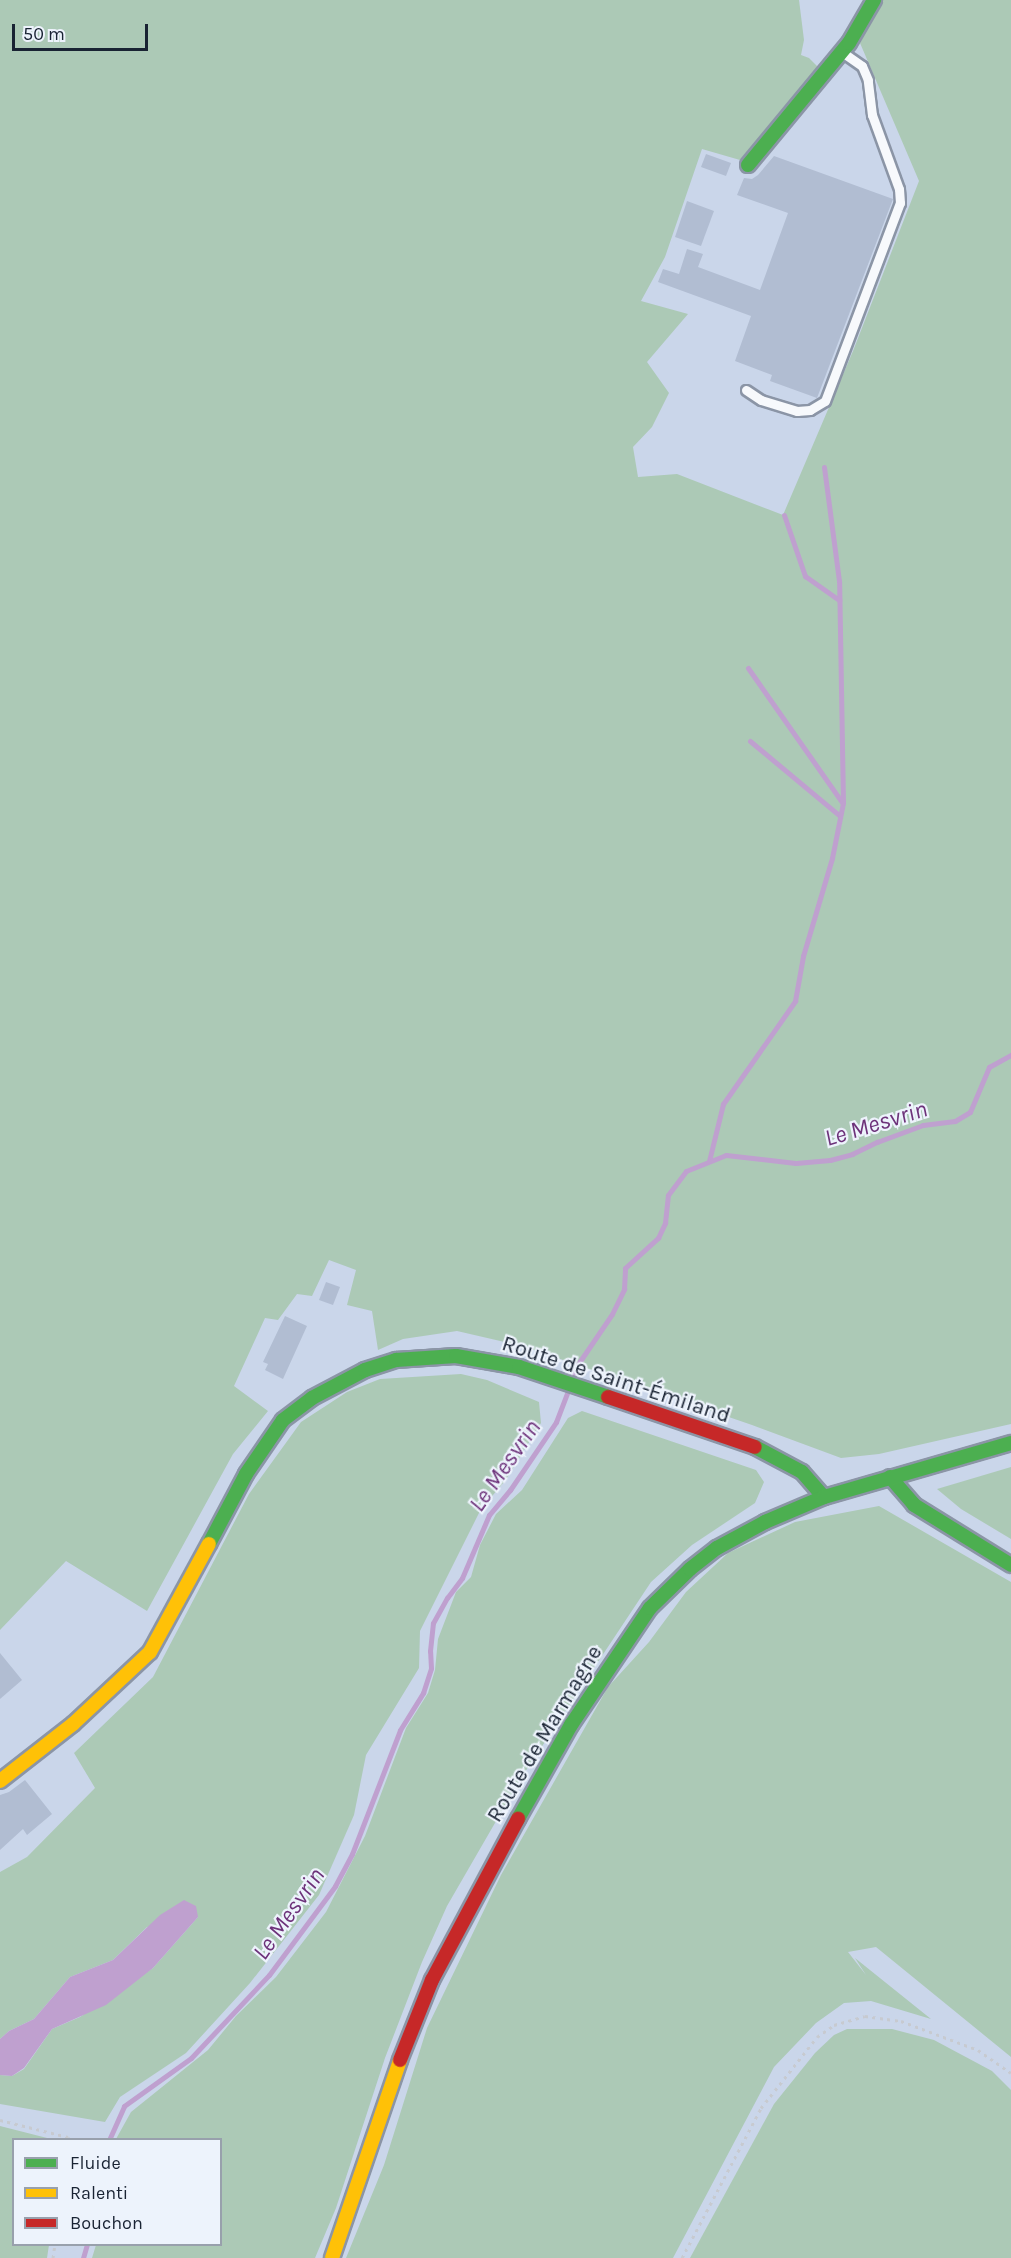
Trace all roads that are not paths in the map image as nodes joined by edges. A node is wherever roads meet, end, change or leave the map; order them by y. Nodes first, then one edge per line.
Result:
1 (874, 0) edge
2 (842, 52) junction
3 (748, 165) dead end
4 (746, 390) dead end
5 (1011, 1443) edge
6 (890, 1477) junction
7 (824, 1497) junction
8 (1011, 1565) edge
9 (0, 1781) edge
10 (332, 2258) edge

1 - 2 main road
2 - 3 main road
2 - 4 lane
5 - 6 main road, Route de Marmagne
6 - 7 main road, Route de Marmagne
6 - 8 main road
7 - 9 main road, Route de Saint-Émiland
7 - 10 main road, Route de Marmagne

